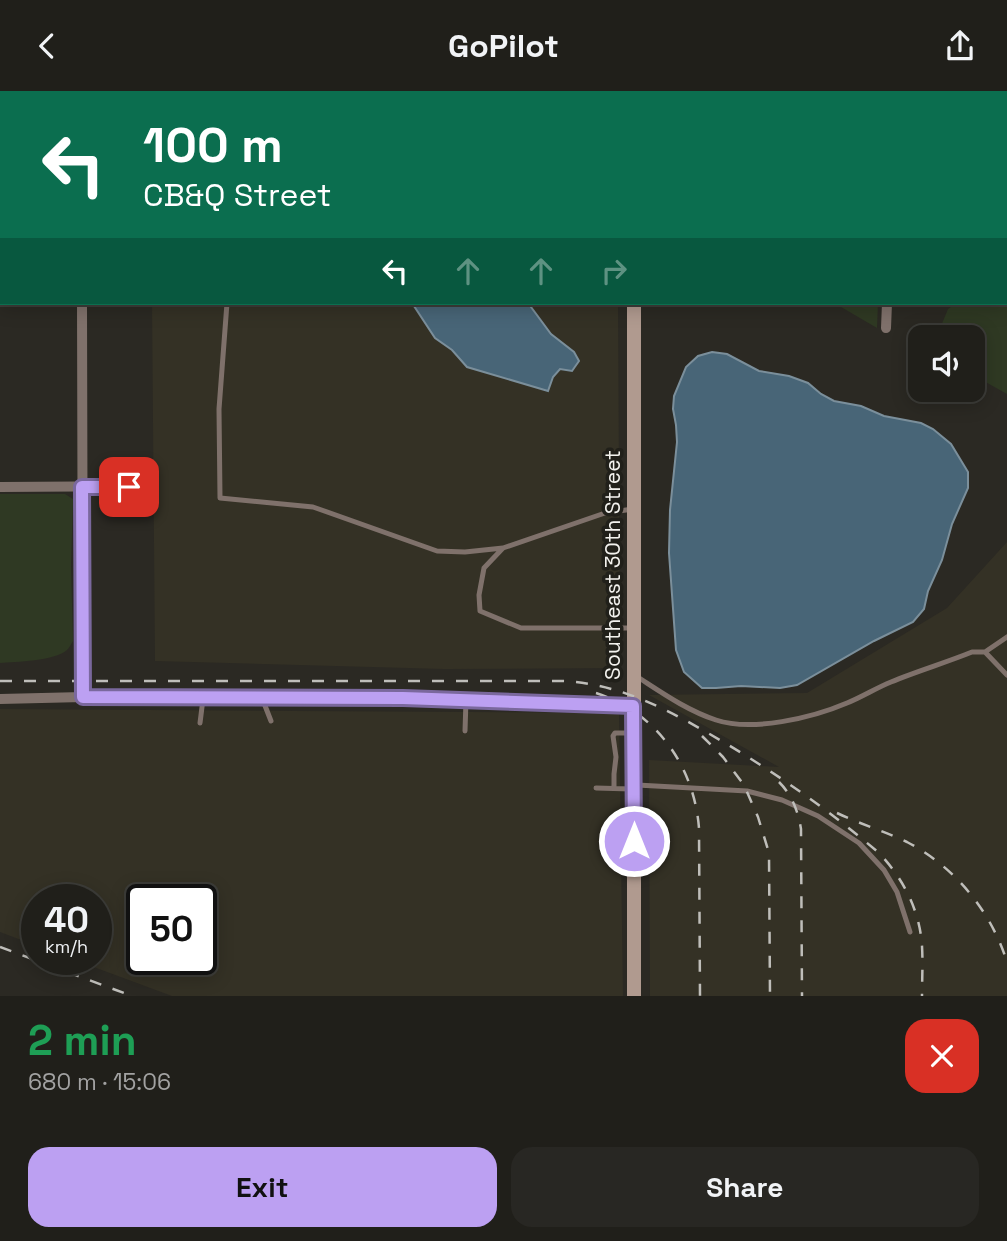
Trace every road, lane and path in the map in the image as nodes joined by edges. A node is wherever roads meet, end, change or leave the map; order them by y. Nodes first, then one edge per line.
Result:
1 (82, 305) edge
2 (227, 305) edge
3 (634, 305) edge
4 (887, 305) edge
5 (886, 328) dead end
6 (153, 486) dead end
7 (0, 487) edge
8 (82, 487) junction
9 (633, 509) junction
10 (503, 548) junction
11 (633, 628) junction
12 (1007, 637) edge
13 (985, 652) junction
14 (633, 674) junction
15 (1007, 675) edge
16 (83, 697) junction
17 (203, 697) junction
18 (262, 698) junction
19 (0, 699) edge
20 (466, 700) junction
21 (633, 706) junction
22 (271, 721) dead end
23 (200, 723) dead end
24 (465, 731) dead end
25 (633, 733) junction
26 (634, 787) junction
27 (596, 788) dead end
28 (614, 788) junction
29 (910, 932) dead end
30 (634, 996) edge

1 - 8 street
2 - 10 lane
3 - 9 main road, Southeast 30th Street
4 - 5 street
6 - 8 street
7 - 8 street
8 - 16 street
9 - 10 lane
9 - 11 main road, Southeast 30th Street
10 - 11 lane
11 - 14 main road, Southeast 30th Street
12 - 13 lane
13 - 14 lane
13 - 15 lane
14 - 21 main road, Southeast 30th Street
16 - 17 street
16 - 19 street
17 - 18 street
17 - 23 lane
18 - 20 street
18 - 22 lane
20 - 21 street
20 - 24 lane
21 - 25 main road, Southeast 30th Street
25 - 26 main road, Southeast 30th Street
25 - 28 lane
26 - 28 lane
26 - 29 lane
26 - 30 main road, Southeast 30th Street
27 - 28 lane

